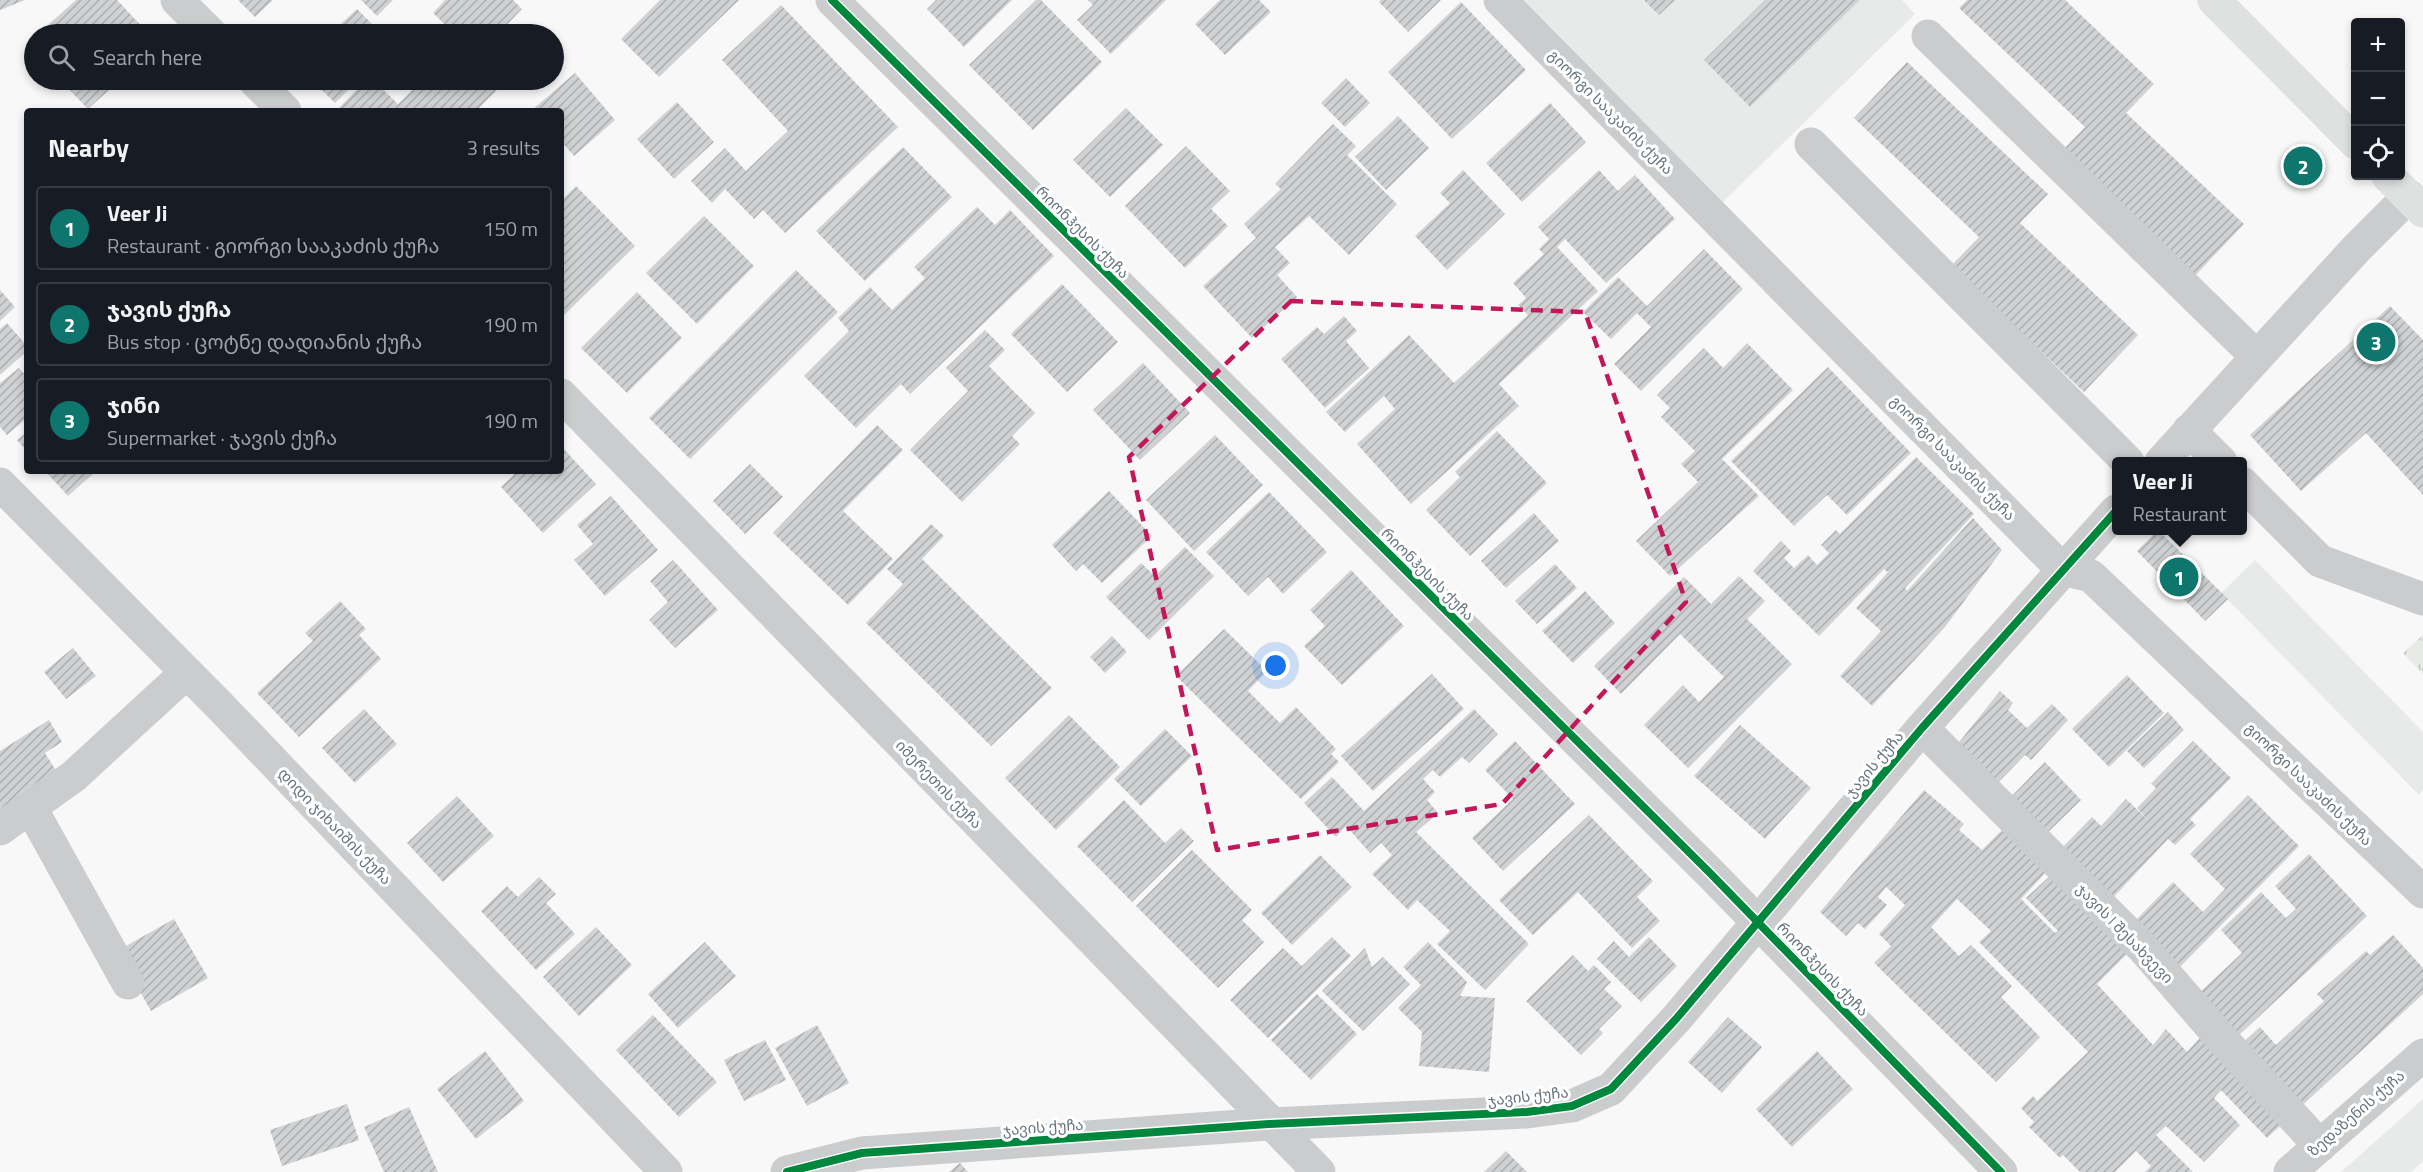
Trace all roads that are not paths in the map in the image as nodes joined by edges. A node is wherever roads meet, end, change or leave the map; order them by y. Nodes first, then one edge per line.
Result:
1 (177, 0) edge
2 (832, 0) edge
3 (1500, 0) edge
4 (2214, 0) edge
5 (201, 24) edge
6 (1928, 36) dead end
7 (264, 90) edge
8 (282, 108) edge
9 (2351, 139) edge
10 (1811, 144) dead end
11 (2407, 194) edge
12 (2257, 357) junction
13 (564, 398) edge
14 (2189, 430) junction
15 (2123, 457) edge
16 (2165, 457) edge
17 (2216, 457) edge
18 (0, 483) edge
19 (2247, 488) edge
20 (2112, 515) edge
21 (2062, 569) junction
22 (2423, 599) edge
23 (186, 673) junction
24 (1922, 728) junction
25 (31, 808) junction
26 (0, 829) edge
27 (2423, 892) edge
28 (1757, 921) junction
29 (128, 983) dead end
30 (2423, 1055) edge
31 (1269, 1124) junction
32 (2320, 1146) junction
33 (666, 1172) edge
34 (787, 1172) edge
35 (1319, 1172) edge
36 (2001, 1172) edge
37 (2290, 1172) edge

1 - 5 street
2 - 28 street, რიონჰესის ქუჩა
3 - 21 street, გიორგი სააკაძის ქუჩა
4 - 9 main road
6 - 12 street
7 - 8 street
10 - 15 street
11 - 12 street
12 - 14 street
13 - 31 street, იმერეთის ქუჩა
14 - 16 street
14 - 17 street
18 - 23 street, დიდი ჯიხაიშის ქუჩა
19 - 22 street
20 - 21 street, ჯავის ქუჩა
21 - 24 street, ჯავის ქუჩა
21 - 27 street, გიორგი სააკაძის ქუჩა
23 - 25 street
23 - 33 street, დიდი ჯიხაიშის ქუჩა
24 - 28 street, ჯავის ქუჩა
24 - 32 street, ჯავის I შესახვევი
25 - 26 street
25 - 29 street
28 - 31 street, ჯავის ქუჩა
28 - 36 street, რიონჰესის ქუჩა
30 - 32 street, ზედაზენის ქუჩა
31 - 34 street, ჯავის ქუჩა
31 - 35 street, იმერეთის ქუჩა
32 - 37 street, ზედაზენის ქუჩა

